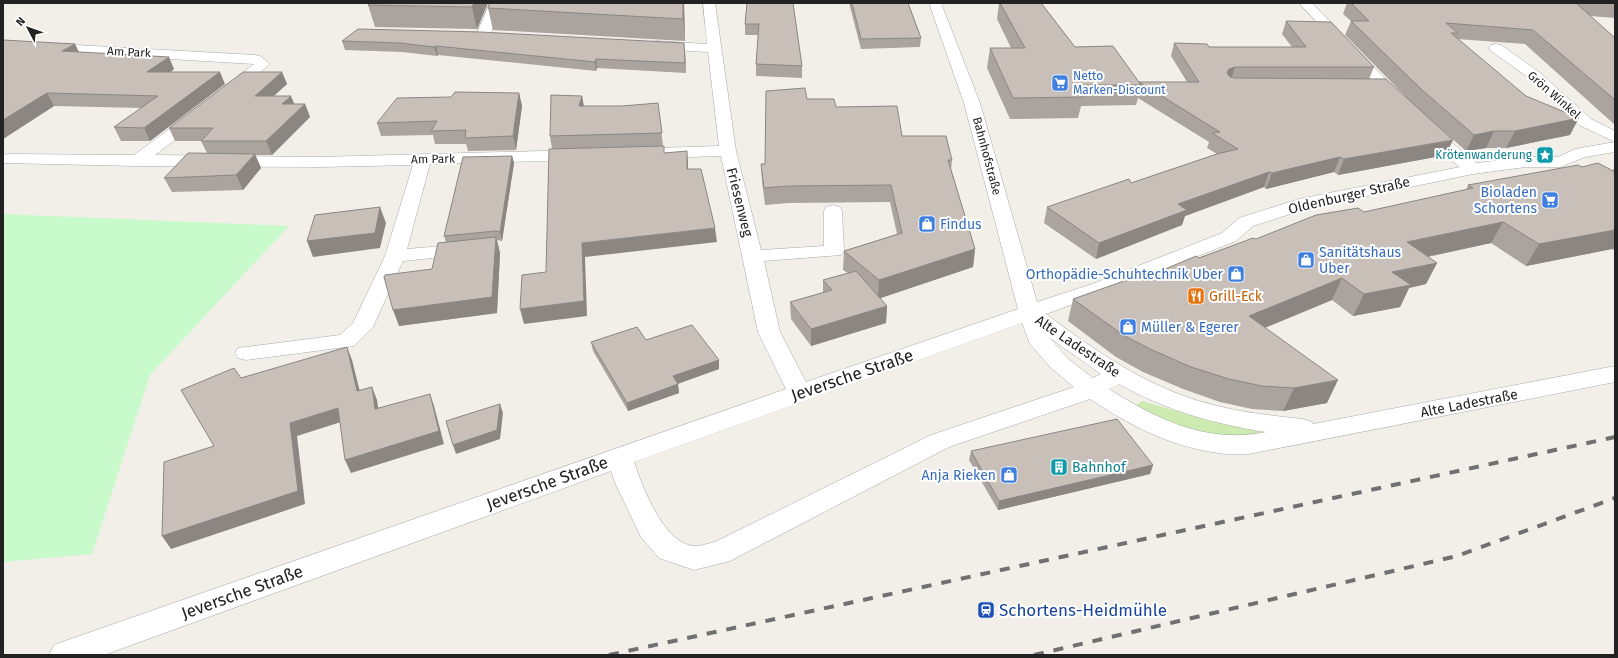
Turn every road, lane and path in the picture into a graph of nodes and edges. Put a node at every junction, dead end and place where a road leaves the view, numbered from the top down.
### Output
1 (496, 3) edge
2 (709, 3) edge
3 (935, 3) edge
4 (1305, 3) edge
5 (468, 34) edge
6 (483, 35) junction
7 (499, 36) edge
8 (643, 44) edge
9 (3, 45) edge
10 (714, 48) junction
11 (1496, 48) dead end
12 (1369, 87) edge
13 (1384, 87) junction
14 (219, 98) edge
15 (207, 108) edge
16 (1615, 137) edge
17 (1615, 147) edge
18 (728, 151) junction
19 (641, 154) edge
20 (594, 155) edge
21 (8, 159) dead end
22 (423, 160) junction
23 (137, 161) junction
24 (1560, 162) junction
25 (1472, 169) junction
26 (1581, 172) edge
27 (833, 211) dead end
28 (482, 248) edge
29 (395, 256) junction
30 (753, 256) junction
31 (1029, 312) junction
32 (246, 353) dead end
33 (1615, 374) edge
34 (1118, 375) junction
35 (1092, 389) junction
36 (800, 393) junction
37 (1323, 430) junction
38 (619, 458) junction
39 (65, 655) edge

1 - 6 street
2 - 10 street, Friesenweg
3 - 31 street, Bahnhofstraße
4 - 13 street
5 - 6 street
6 - 7 street
8 - 10 street
9 - 14 street, Am Park
10 - 18 street, Friesenweg
11 - 16 street, Grön Winkel
12 - 13 street
13 - 25 street
15 - 23 street
17 - 24 street, Oldenburger Straße
18 - 19 street
18 - 30 street, Friesenweg
20 - 22 street, Am Park
21 - 23 street, Am Park
22 - 23 street, Am Park
22 - 29 street
24 - 25 street, Oldenburger Straße
24 - 26 street
25 - 31 street, Oldenburger Straße
27 - 30 street
28 - 29 street
29 - 32 street
30 - 36 street, Friesenweg
31 - 34 street, Alte Ladestraße
31 - 35 street, Alte Ladestraße
31 - 36 street, Jeversche Straße
33 - 37 street, Alte Ladestraße
34 - 35 street
34 - 37 street, Alte Ladestraße
35 - 37 street, Alte Ladestraße
35 - 38 street
36 - 38 street, Jeversche Straße
38 - 39 street, Jeversche Straße

